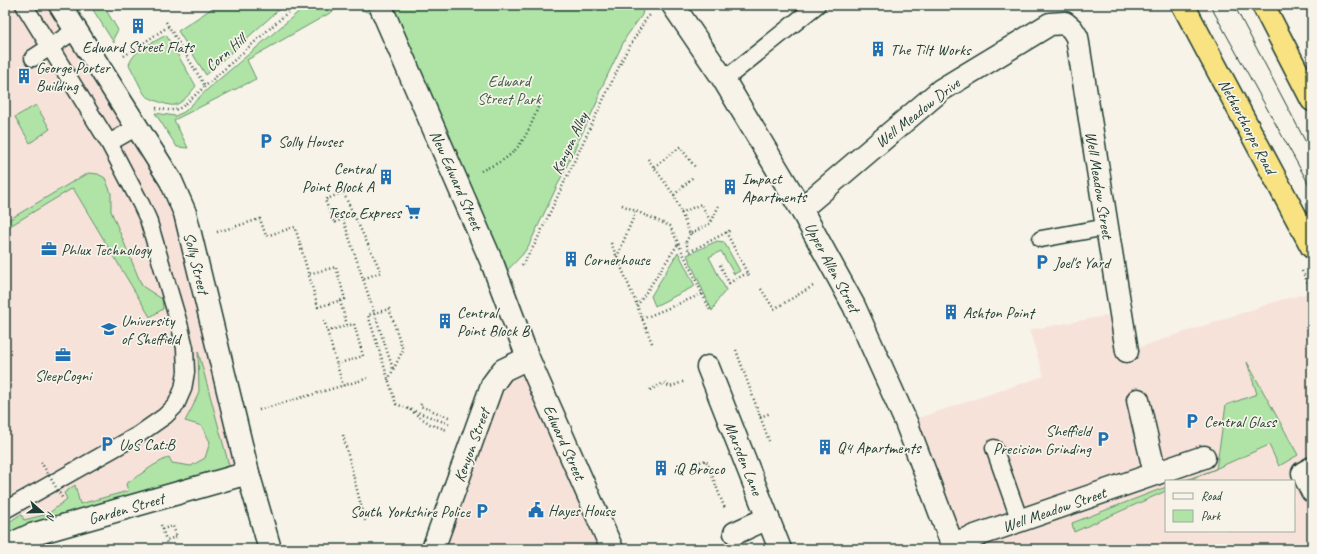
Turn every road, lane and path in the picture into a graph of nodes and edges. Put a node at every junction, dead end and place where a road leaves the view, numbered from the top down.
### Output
1 (24, 5) edge
2 (60, 5) edge
3 (380, 5) edge
4 (673, 5) edge
5 (817, 5) edge
6 (1183, 5) edge
7 (1262, 5) edge
8 (296, 6) edge
9 (652, 14) dead end
10 (166, 22) dead end
11 (1065, 23) joint
12 (169, 26) junction
13 (76, 30) junction
14 (50, 47) junction
15 (133, 50) dead end
16 (33, 58) dead end
17 (724, 80) junction
18 (205, 86) junction
19 (542, 96) dead end
20 (1312, 100) edge
21 (170, 111) dead end
22 (137, 126) junction
23 (109, 143) junction
24 (648, 159) dead end
25 (654, 167) junction
26 (695, 167) dead end
27 (693, 177) dead end
28 (458, 183) junction
29 (674, 195) junction
30 (622, 205) dead end
31 (719, 205) dead end
32 (801, 209) junction
33 (636, 212) junction
34 (681, 213) junction
35 (354, 214) junction
36 (343, 219) junction
37 (711, 223) junction
38 (1106, 227) junction
39 (731, 230) dead end
40 (726, 232) junction
41 (690, 234) junction
42 (1041, 239) dead end
43 (192, 241) junction
44 (611, 243) dead end
45 (678, 243) junction
46 (1312, 247) edge
47 (617, 257) junction
48 (720, 265) dead end
49 (747, 273) junction
50 (308, 274) junction
51 (750, 278) dead end
52 (363, 279) junction
53 (819, 282) dead end
54 (761, 289) dead end
55 (702, 294) junction
56 (505, 296) junction
57 (340, 301) junction
58 (637, 306) junction
59 (710, 312) dead end
60 (375, 313) junction
61 (324, 320) dead end
62 (642, 320) junction
63 (347, 325) junction
64 (327, 331) junction
65 (652, 343) dead end
66 (1128, 351) dead end
67 (528, 358) junction
68 (337, 364) junction
69 (709, 369) joint
70 (393, 370) junction
71 (368, 378) dead end
72 (388, 380) junction
73 (343, 386) junction
74 (650, 390) dead end
75 (1138, 400) dead end
76 (421, 404) dead end
77 (406, 407) junction
78 (771, 413) dead end
79 (234, 417) junction
80 (760, 417) dead end
81 (448, 430) dead end
82 (476, 434) junction
83 (343, 435) dead end
84 (994, 448) dead end
85 (1204, 457) dead end
86 (41, 462) dead end
87 (700, 462) dead end
88 (1312, 468) edge
89 (248, 473) junction
90 (1155, 474) junction
91 (1312, 491) edge
92 (63, 498) dead end
93 (5, 510) edge
94 (768, 518) junction
95 (365, 521) dead end
96 (1020, 521) junction
97 (735, 533) joint
98 (166, 540) junction
99 (167, 544) dead end
100 (953, 546) edge
101 (5, 547) edge
102 (270, 549) edge
103 (433, 549) edge
104 (612, 549) edge
105 (780, 549) edge

1 - 14 lane
2 - 13 street, Solly Street
3 - 28 street, New Edward Street
4 - 17 street, Upper Allen Street
5 - 17 lane
6 - 46 highway, Netherthorpe Road
7 - 20 highway
8 - 18 path, Corn Hill
9 - 56 path, Kenyon Alley
10 - 12 path
11 - 32 street, Well Meadow Drive
11 - 38 street, Well Meadow Street
12 - 15 path
12 - 18 path
13 - 14 lane
13 - 22 street, Solly Street
14 - 16 lane
14 - 23 lane
17 - 32 street, Upper Allen Street
18 - 21 path, Corn Hill
19 - 28 path
22 - 23 lane
22 - 43 street, Solly Street
23 - 93 lane
24 - 25 path
25 - 26 path
25 - 29 path
27 - 29 path
28 - 56 street, New Edward Street
29 - 34 path
30 - 33 path
31 - 37 path
32 - 100 street, Upper Allen Street
33 - 45 path
33 - 47 path
34 - 37 path
34 - 41 path
35 - 36 path
35 - 36 path
35 - 52 path
36 - 52 path
37 - 41 path
38 - 42 lane
38 - 66 street, Well Meadow Street
39 - 40 path
40 - 41 path
40 - 49 path
43 - 50 path
43 - 79 street, Solly Street
44 - 47 path
45 - 55 path
45 - 58 path
47 - 58 path
48 - 49 path
49 - 51 path
50 - 57 path
50 - 57 path
52 - 60 path
53 - 54 path
55 - 59 path
55 - 62 path
56 - 67 street, New Edward Street
57 - 63 path
58 - 62 path
60 - 70 path
60 - 70 path
60 - 72 path
61 - 64 path
62 - 65 path
63 - 64 path
63 - 68 path
64 - 68 path
67 - 82 street, Kenyon Street
67 - 104 street, Edward Street
68 - 73 path
69 - 74 path
69 - 94 street, Marsden Lane
70 - 72 path
71 - 73 path
72 - 77 path
73 - 79 path
75 - 90 street
76 - 82 path
77 - 81 path
77 - 82 path
78 - 80 path
79 - 89 street, Solly Street
82 - 103 street, Kenyon Street
83 - 95 path
84 - 96 lane
85 - 90 street, Well Meadow Street
86 - 92 path, bridge
87 - 97 path
88 - 91 street
89 - 101 street, Garden Street
89 - 102 street, Solly Street
90 - 96 street, Well Meadow Street
94 - 97 street
94 - 105 street, Marsden Lane
96 - 100 street, Well Meadow Street
98 - 98 path
98 - 99 path

